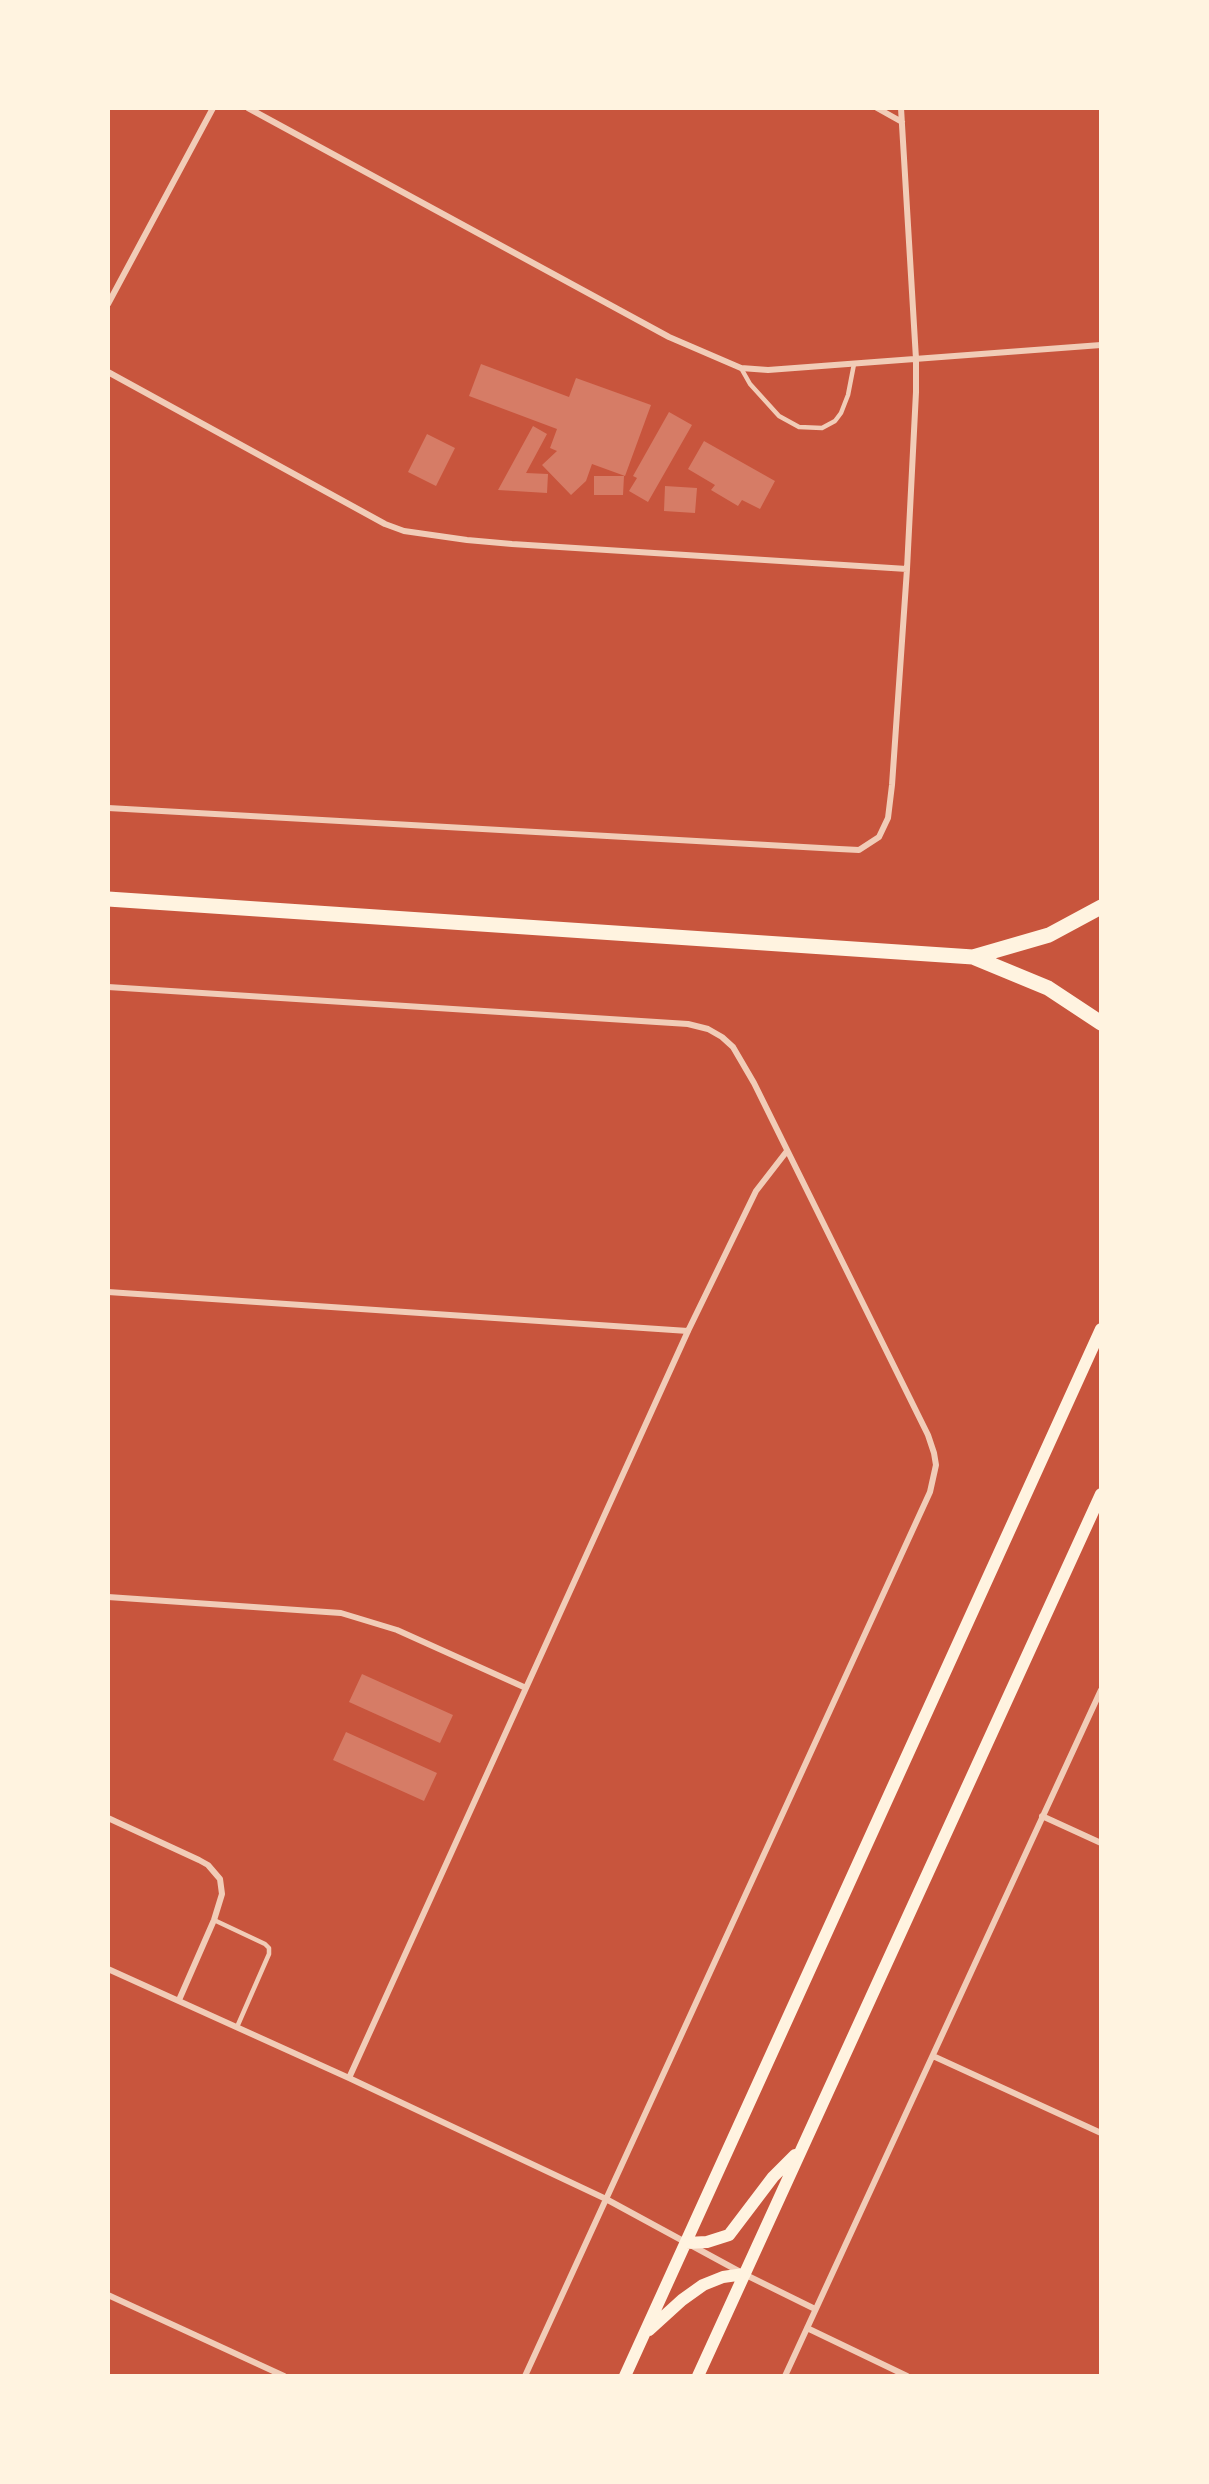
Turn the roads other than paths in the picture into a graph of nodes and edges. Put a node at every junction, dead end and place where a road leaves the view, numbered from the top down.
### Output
1 (213, 108) edge
2 (248, 108) edge
3 (877, 108) edge
4 (902, 108) edge
5 (902, 122) junction
6 (108, 304) edge
7 (1101, 345) edge
8 (916, 359) junction
9 (854, 364) junction
10 (741, 368) junction
11 (108, 372) edge
12 (907, 569) junction
13 (108, 808) edge
14 (108, 898) edge
15 (1101, 907) edge
16 (973, 957) junction
17 (108, 987) edge
18 (1101, 1023) edge
19 (787, 1151) junction
20 (108, 1292) edge
21 (1101, 1329) edge
22 (688, 1331) junction
23 (1101, 1494) edge
24 (108, 1596) edge
25 (526, 1688) junction
26 (1101, 1690) edge
27 (1042, 1816) junction
28 (108, 1818) edge
29 (1101, 1843) edge
30 (214, 1920) junction
31 (108, 1969) edge
32 (179, 2000) junction
33 (237, 2027) junction
34 (933, 2055) junction
35 (349, 2078) junction
36 (1101, 2133) edge
37 (800, 2150) junction
38 (606, 2199) junction
39 (686, 2243) junction
40 (744, 2274) junction
41 (108, 2295) edge
42 (815, 2309) junction
43 (807, 2328) junction
44 (645, 2334) junction
45 (284, 2376) edge
46 (525, 2376) edge
47 (625, 2376) edge
48 (698, 2376) edge
49 (785, 2376) edge
50 (907, 2376) edge

1 - 6 street
2 - 10 street
3 - 5 street
4 - 5 street
5 - 8 street
7 - 8 street
8 - 9 street
8 - 12 street
9 - 10 street
9 - 10 lane
11 - 12 street
12 - 13 street
14 - 16 main road
15 - 16 main road
16 - 18 main road
17 - 19 street
19 - 22 street
19 - 38 street
20 - 22 street
21 - 39 main road
22 - 25 street
23 - 37 main road
24 - 25 street
25 - 35 street
26 - 27 street
27 - 29 street
27 - 34 street
28 - 30 street
30 - 32 street
30 - 33 lane
31 - 32 street
32 - 33 street
33 - 35 street
34 - 36 street
34 - 42 street
35 - 38 street
37 - 39 main road
37 - 40 main road
38 - 39 street
38 - 46 street
39 - 40 street
39 - 44 main road
40 - 42 street
40 - 44 main road
40 - 48 main road
41 - 45 street
42 - 43 street
43 - 49 street
43 - 50 street
44 - 47 main road

